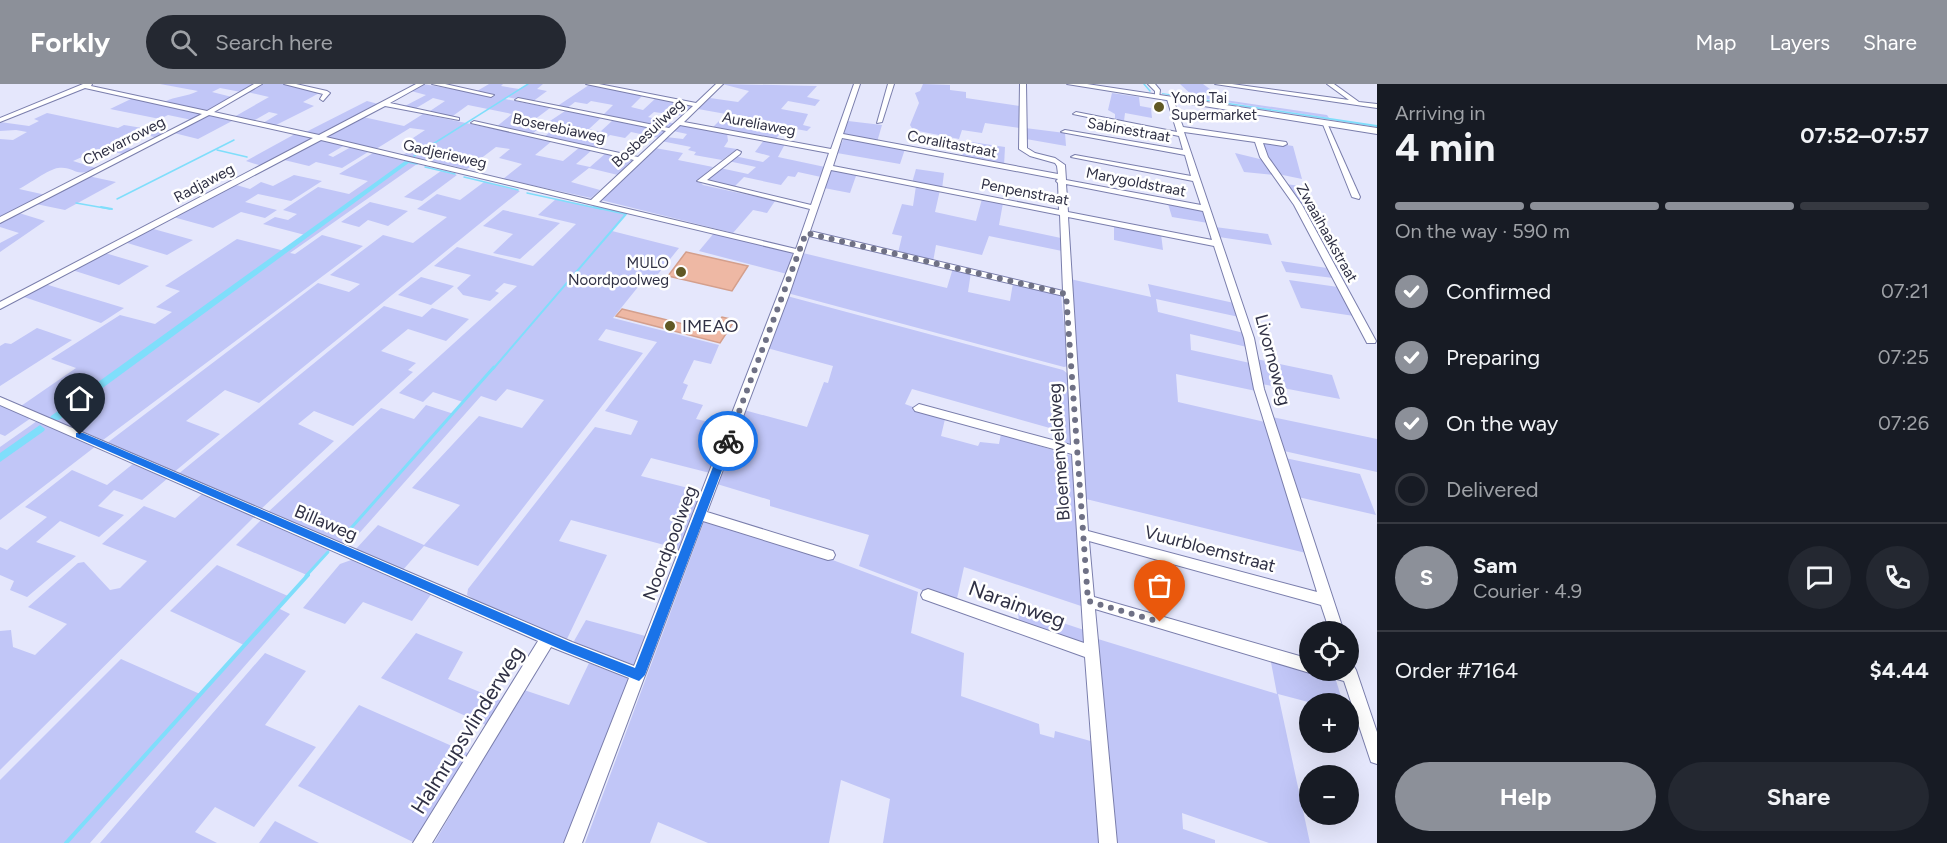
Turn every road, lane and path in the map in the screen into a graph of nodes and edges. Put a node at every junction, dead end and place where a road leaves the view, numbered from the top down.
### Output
1 (259, 84) edge
2 (287, 84) edge
3 (421, 84) edge
4 (435, 84) edge
5 (589, 84) edge
6 (720, 84) edge
7 (857, 84) edge
8 (891, 84) edge
9 (1023, 84) edge
10 (1071, 84) edge
11 (1151, 84) edge
12 (1218, 84) edge
13 (1264, 84) edge
14 (1330, 84) edge
15 (87, 85) edge
16 (1272, 92) junction
17 (1157, 94) junction
18 (491, 95) dead end
19 (323, 99) dead end
20 (1170, 99) junction
21 (518, 100) dead end
22 (385, 104) junction
23 (1359, 104) junction
24 (697, 105) junction
25 (1377, 106) edge
26 (0, 111) edge
27 (14, 113) junction
28 (207, 113) junction
29 (1076, 114) dead end
30 (457, 119) dead end
31 (0, 120) edge
32 (879, 122) dead end
33 (474, 123) dead end
34 (679, 123) junction
35 (1324, 123) junction
36 (671, 130) junction
37 (1377, 131) edge
38 (1065, 132) dead end
39 (1182, 132) junction
40 (840, 136) junction
41 (322, 138) junction
42 (1258, 140) junction
43 (1283, 144) dead end
44 (737, 152) dead end
45 (834, 152) junction
46 (1188, 153) junction
47 (1075, 158) dead end
48 (639, 159) junction
49 (828, 167) junction
50 (1060, 179) junction
51 (1197, 179) junction
52 (1356, 197) dead end
53 (594, 201) junction
54 (814, 208) junction
55 (1207, 209) junction
56 (1063, 213) junction
57 (0, 220) edge
58 (806, 233) junction
59 (1217, 244) junction
60 (799, 252) junction
61 (1066, 294) junction
62 (0, 306) edge
63 (1371, 341) dead end
64 (0, 401) edge
65 (919, 408) dead end
66 (1077, 451) junction
67 (700, 515) junction
68 (1082, 534) junction
69 (828, 555) dead end
70 (928, 595) dead end
71 (1088, 601) junction
72 (1328, 601) junction
73 (1334, 621) edge
74 (548, 639) junction
75 (1092, 653) junction
76 (1299, 663) edge
77 (639, 675) junction
78 (1352, 681) edge
79 (1377, 756) edge
80 (422, 843) edge
81 (573, 843) edge
82 (1108, 843) edge

1 - 28 street, Chevarroweg
2 - 19 street
3 - 22 street, Radjaweg
4 - 18 street
5 - 24 street
6 - 24 street, Bosbesuilweg
7 - 40 street, Noordpoolweg
8 - 32 street
9 - 50 street
10 - 17 main road
11 - 17 street
12 - 16 street
13 - 16 street
14 - 23 street
15 - 27 street
15 - 28 street, Gadjerieweg
16 - 23 street
17 - 20 main road
20 - 35 main road
20 - 39 street, Livornoweg
21 - 36 street
22 - 30 street
22 - 41 street, Radjaweg
23 - 25 street
24 - 34 street, Bosbesuilweg
26 - 27 street
27 - 31 street
28 - 41 street, Gadjerieweg
28 - 57 street, Chevarroweg
29 - 39 street
33 - 48 street, Boserebiaweg
34 - 36 street, Bosbesuilweg
34 - 45 street, Aureliaweg
35 - 37 main road
35 - 52 street
36 - 48 street, Bosbesuilweg
38 - 46 street, Sabinestraat
39 - 42 street
39 - 46 street, Livornoweg
40 - 45 street, Noordpoolweg
40 - 50 street, Coralitastraat
41 - 53 street, Gadjerieweg
41 - 62 street, Radjaweg
42 - 43 street
42 - 63 street, Zwaaihaakstraat
44 - 54 street
45 - 49 street, Noordpoolweg
46 - 51 street, Livornoweg
47 - 51 street
48 - 53 street, Bosbesuilweg
49 - 54 street, Noordpoolweg
49 - 56 street, Penpenstraat
50 - 55 street, Marygoldstraat
50 - 56 street, Bloemenveldweg
51 - 55 street, Livornoweg
53 - 60 street, Gadjerieweg
54 - 58 street, Noordpoolweg
55 - 59 street, Livornoweg
56 - 59 street, Penpenstraat
56 - 61 street, Bloemenveldweg
58 - 60 street, Noordpoolweg
58 - 61 street
59 - 72 street, Livornoweg
60 - 67 street, Noordpoolweg
61 - 66 street, Bloemenveldweg
64 - 74 street, Billaweg
65 - 66 street
66 - 68 street, Bloemenveldweg
67 - 69 street
67 - 77 street, Noordpoolweg
68 - 71 street, Bloemenveldweg
68 - 72 street, Vuurbloemstraat
70 - 75 street, Narainweg
71 - 75 street, Bloemenveldweg
71 - 76 street
72 - 73 street, Livornoweg
74 - 77 street, Billaweg
74 - 80 street, Halmrupsvlinderweg
75 - 82 street, Bloemenveldweg
77 - 81 street, Noordpoolweg
78 - 79 street

